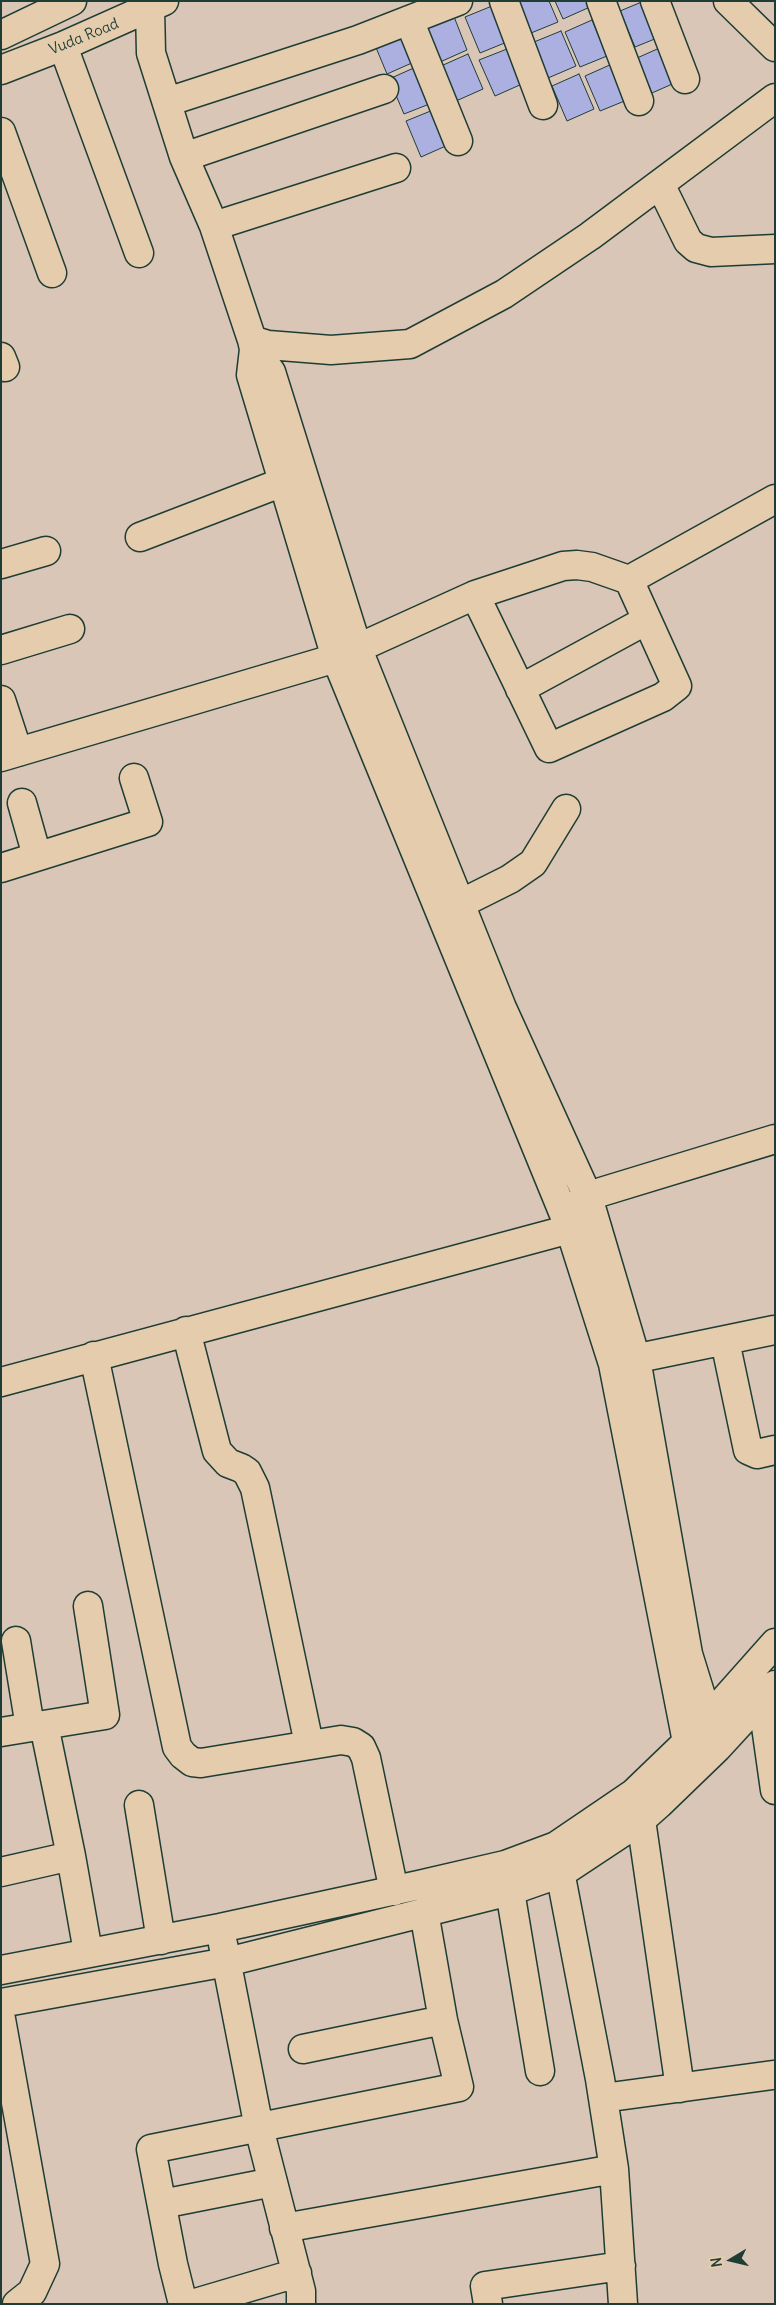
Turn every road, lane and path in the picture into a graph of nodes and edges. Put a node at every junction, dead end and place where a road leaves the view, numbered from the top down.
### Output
1 (72, 1) edge
2 (458, 1) edge
3 (504, 1) edge
4 (600, 1) edge
5 (655, 1) edge
6 (728, 1) edge
7 (154, 3) edge
8 (122, 10) edge
9 (409, 20) junction
10 (1, 35) edge
11 (63, 46) junction
12 (775, 47) edge
13 (151, 53) junction
14 (1, 70) edge
15 (685, 79) dead end
16 (384, 89) dead end
17 (775, 98) edge
18 (639, 101) dead end
19 (167, 102) junction
20 (542, 105) dead end
21 (1, 132) edge
22 (458, 141) dead end
23 (184, 157) junction
24 (396, 168) dead end
25 (660, 184) junction
26 (214, 226) junction
27 (775, 249) edge
28 (139, 253) dead end
29 (52, 273) dead end
30 (250, 334) junction
31 (283, 482) junction
32 (775, 499) edge
33 (140, 537) dead end
34 (46, 551) dead end
35 (1, 564) edge
36 (629, 580) junction
37 (475, 595) junction
38 (647, 620) junction
39 (70, 629) dead end
40 (1, 650) edge
41 (347, 652) junction
42 (520, 689) junction
43 (1, 700) edge
44 (9, 755) edge
45 (134, 778) dead end
46 (22, 803) dead end
47 (566, 809) dead end
48 (38, 856) junction
49 (1, 868) edge
50 (460, 904) junction
51 (775, 1139) edge
52 (588, 1197) junction
53 (567, 1221) junction
54 (774, 1330) edge
55 (186, 1331) junction
56 (726, 1341) junction
57 (94, 1356) junction
58 (624, 1361) junction
59 (1, 1382) edge
60 (775, 1450) edge
61 (88, 1606) dead end
62 (16, 1641) dead end
63 (775, 1643) edge
64 (747, 1674) junction
65 (769, 1692) edge
66 (708, 1717) junction
67 (37, 1726) junction
68 (1, 1732) edge
69 (687, 1742) junction
70 (309, 1744) junction
71 (717, 1748) junction
72 (695, 1769) junction
73 (775, 1790) edge
74 (139, 1805) dead end
75 (641, 1820) junction
76 (556, 1846) junction
77 (71, 1856) junction
78 (1, 1872) edge
79 (561, 1872) junction
80 (394, 1891) junction
81 (510, 1891) junction
82 (424, 1912) junction
83 (220, 1928) junction
84 (161, 1940) junction
85 (88, 1952) junction
86 (227, 1962) junction
87 (1, 1970) edge
88 (1, 2003) edge
89 (1, 2019) edge
90 (443, 2020) junction
91 (303, 2049) dead end
92 (540, 2071) dead end
93 (773, 2075) dead end
94 (680, 2088) junction
95 (603, 2098) junction
96 (260, 2128) junction
97 (614, 2169) junction
98 (273, 2182) junction
99 (162, 2204) junction
100 (284, 2228) junction
101 (621, 2266) junction
102 (296, 2273) junction
103 (17, 2304) edge
104 (183, 2304) edge
105 (192, 2304) edge
106 (301, 2304) edge
107 (488, 2304) edge
108 (623, 2304) edge

1 - 10 street
2 - 9 street
3 - 20 street
4 - 18 street
5 - 15 street
6 - 12 street
7 - 8 street, Vuda Road
7 - 13 street
8 - 11 street, Vuda Road
8 - 13 street
9 - 19 street
9 - 22 street
11 - 14 street, Vuda Road
11 - 28 street
13 - 19 street
16 - 23 street
17 - 25 street
19 - 23 street
21 - 29 street
23 - 26 street
24 - 26 street
25 - 27 street
25 - 30 street
26 - 30 street
30 - 31 street
30 - 41 street
31 - 33 street
31 - 41 street
32 - 36 street
34 - 35 street
36 - 37 street
36 - 38 street
37 - 41 street
37 - 42 street
38 - 42 street
38 - 42 street
39 - 40 street
41 - 44 street
41 - 50 street
41 - 53 street
43 - 44 street
45 - 48 street
46 - 48 street
47 - 50 street
48 - 49 street
50 - 52 street
51 - 52 street
52 - 53 street
52 - 58 street
53 - 55 street
53 - 58 street
54 - 56 street
55 - 57 street
55 - 70 street
56 - 58 street
56 - 60 street
57 - 59 street
57 - 70 street
58 - 66 street
58 - 69 street
61 - 67 street
62 - 67 street
63 - 64 street
64 - 65 street
64 - 66 street
65 - 71 street
65 - 73 street
66 - 69 street
66 - 71 street
67 - 68 street
67 - 77 street
69 - 72 street
69 - 76 street
70 - 80 street
71 - 72 street
72 - 75 street
74 - 84 street
75 - 79 street
75 - 94 street
76 - 79 street
76 - 80 street
77 - 78 street
77 - 85 street
79 - 81 street
79 - 95 street
80 - 83 street
81 - 82 street
81 - 92 street
82 - 86 street
82 - 90 street
83 - 84 street
83 - 86 street
84 - 85 street
85 - 87 street
86 - 88 street
86 - 96 street
89 - 103 street
90 - 91 street
90 - 96 street
93 - 94 street
94 - 95 street
95 - 97 street
96 - 98 street
96 - 99 street
97 - 100 street
97 - 101 street
98 - 99 street
98 - 100 street
99 - 104 street
100 - 102 street
101 - 107 street
101 - 108 street
102 - 105 street
102 - 106 street

